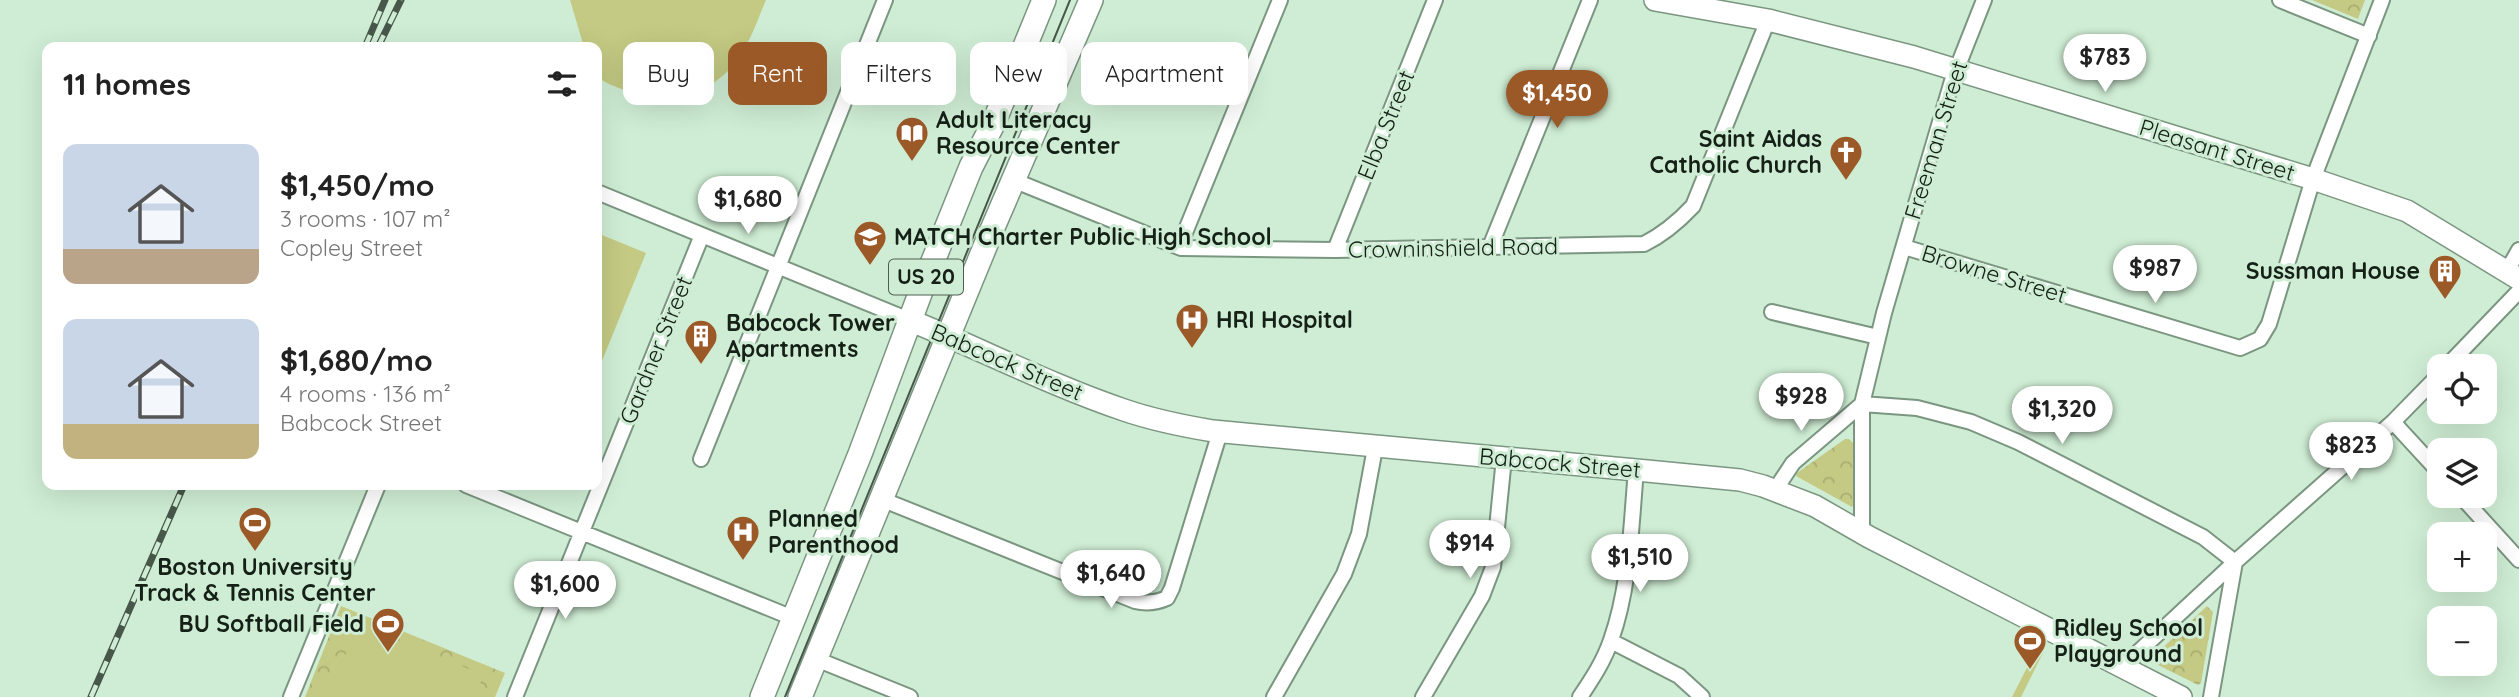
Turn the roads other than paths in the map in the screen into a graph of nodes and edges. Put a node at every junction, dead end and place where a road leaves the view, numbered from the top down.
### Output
1 (885, 0) edge
2 (1044, 0) edge
3 (1091, 0) edge
4 (1280, 0) edge
5 (1435, 0) edge
6 (1590, 0) edge
7 (1655, 0) edge
8 (1984, 0) edge
9 (2280, 0) edge
10 (2382, 0) edge
11 (1686, 2) edge
12 (1768, 20) junction
13 (2369, 36) junction
14 (1956, 71) junction
15 (1013, 180) junction
16 (2313, 180) junction
17 (602, 194) edge
18 (702, 235) junction
19 (1490, 247) junction
20 (1904, 247) junction
21 (1181, 248) junction
22 (1335, 250) junction
23 (2519, 250) edge
24 (779, 267) junction
25 (2513, 275) edge
26 (2519, 291) edge
27 (1772, 312) dead end
28 (909, 320) junction
29 (948, 336) junction
30 (1878, 337) junction
31 (2459, 354) edge
32 (2427, 387) edge
33 (1862, 404) junction
34 (2392, 422) junction
35 (1220, 432) junction
36 (1374, 447) junction
37 (701, 458) dead end
38 (1504, 458) junction
39 (2427, 459) edge
40 (1636, 470) junction
41 (602, 482) edge
42 (376, 490) edge
43 (478, 490) edge
44 (599, 490) edge
45 (1775, 490) junction
46 (881, 499) junction
47 (2472, 508) edge
48 (582, 532) junction
49 (1862, 532) junction
50 (2519, 560) edge
51 (2235, 562) junction
52 (793, 618) junction
53 (1611, 641) junction
54 (816, 659) junction
55 (2128, 670) junction
56 (291, 697) edge
57 (515, 697) edge
58 (762, 697) edge
59 (800, 697) edge
60 (910, 697) edge
61 (1274, 697) edge
62 (1423, 697) edge
63 (1580, 697) edge
64 (1702, 697) edge
65 (2181, 697) edge
66 (2211, 697) edge

1 - 24 street
2 - 28 main road, US 20
3 - 15 main road, US 20
4 - 21 street
5 - 22 street, Elba Street
6 - 19 street
7 - 11 street, Pleasant Street
8 - 14 street, Freeman Street
9 - 13 street
10 - 13 street, Browne Street
11 - 12 street, Pleasant Street
12 - 14 street, Pleasant Street
12 - 19 street, Crowninshield Road
13 - 16 street, Browne Street
14 - 16 street, Pleasant Street
14 - 20 street, Freeman Street
15 - 21 street, Crowninshield Road
15 - 29 main road, US 20
16 - 20 street, Browne Street
16 - 25 street, Pleasant Street
17 - 18 street
18 - 24 street
18 - 41 street, Gardner Street
19 - 22 street, Crowninshield Road
20 - 30 street, Freeman Street
21 - 22 street, Crowninshield Road
23 - 25 street
24 - 28 street
24 - 37 street
26 - 31 street
27 - 30 street
28 - 29 street, Babcock Street
28 - 52 main road, US 20
29 - 35 street, Babcock Street
29 - 46 main road, US 20
30 - 33 street, Freeman Street
32 - 34 street
33 - 45 street
33 - 49 street, Freeman Street
33 - 51 street
34 - 39 street
34 - 51 street
35 - 36 street, Babcock Street
35 - 46 street
36 - 38 street, Babcock Street
36 - 61 street
38 - 40 street, Babcock Street
38 - 62 street
40 - 45 street, Babcock Street
40 - 53 street
42 - 56 street
43 - 48 street
44 - 48 street, Gardner Street
45 - 49 street, Babcock Street
46 - 54 main road, US 20
47 - 50 street
48 - 52 street
48 - 57 street, Gardner Street
49 - 55 street, Babcock Street
51 - 55 street
51 - 66 street
52 - 58 main road, US 20
53 - 63 street
53 - 64 street
54 - 59 main road, US 20
54 - 60 street
55 - 65 street, Babcock Street

